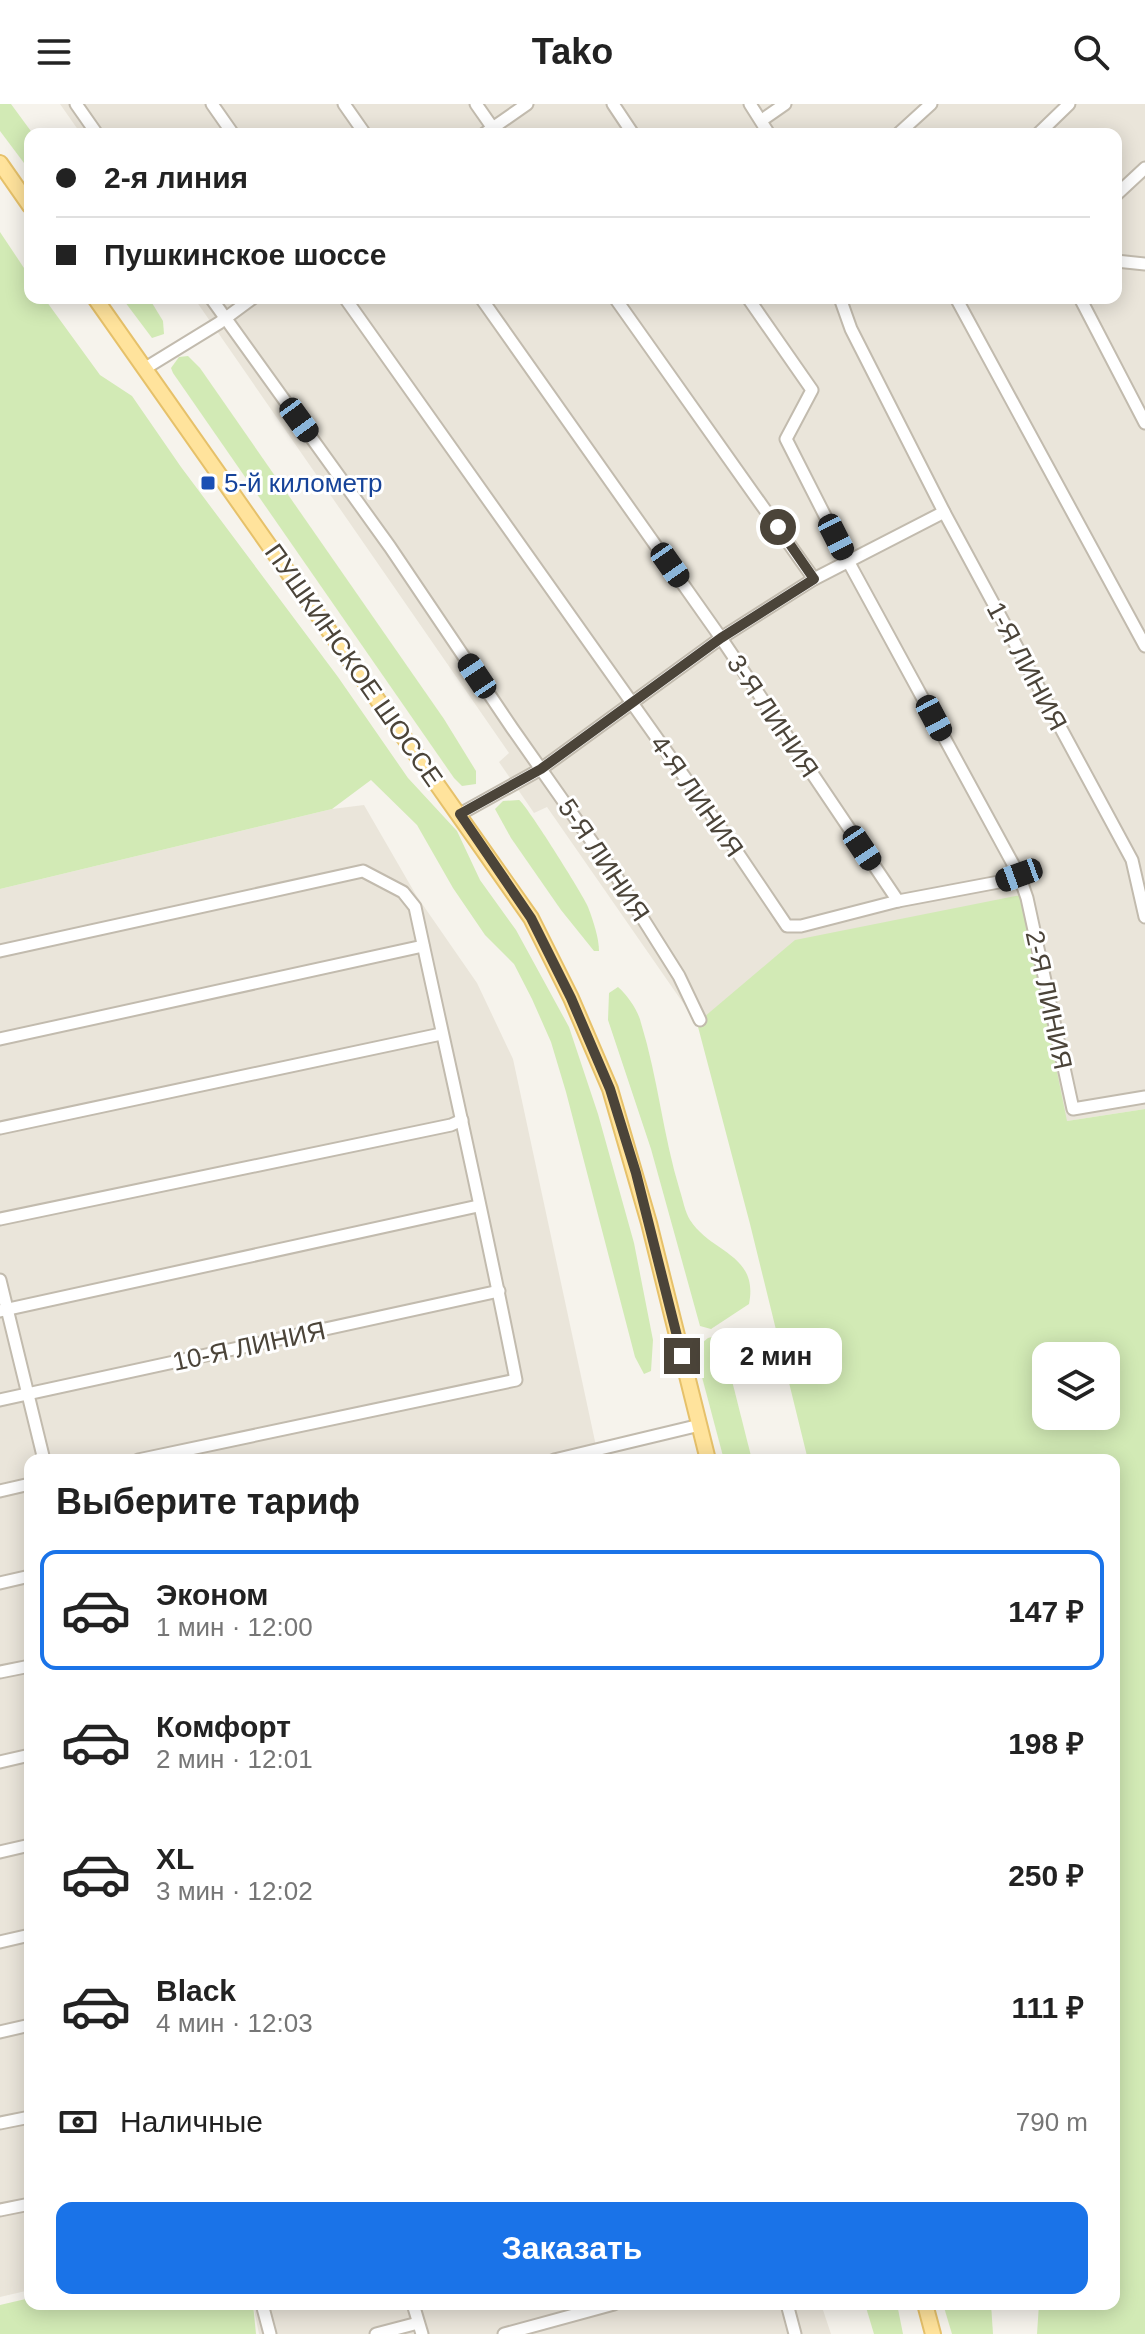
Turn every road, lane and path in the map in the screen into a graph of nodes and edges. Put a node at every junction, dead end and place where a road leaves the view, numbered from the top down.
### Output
1 (76, 104) edge
2 (212, 104) edge
3 (344, 104) edge
4 (476, 104) edge
5 (527, 104) edge
6 (613, 104) edge
7 (750, 104) edge
8 (785, 104) edge
9 (931, 104) edge
10 (1069, 104) edge
11 (762, 120) junction
12 (93, 128) edge
13 (229, 128) edge
14 (361, 128) edge
15 (489, 128) edge
16 (496, 128) edge
17 (629, 128) edge
18 (766, 128) edge
19 (905, 128) edge
20 (1044, 128) edge
21 (0, 163) edge
22 (1145, 168) edge
23 (1122, 189) edge
24 (24, 197) edge
25 (1122, 262) edge
26 (1145, 264) edge
27 (99, 304) edge
28 (215, 304) edge
29 (245, 304) edge
30 (349, 304) edge
31 (485, 304) edge
32 (619, 304) edge
33 (752, 304) edge
34 (842, 304) edge
35 (959, 304) edge
36 (1083, 304) edge
37 (225, 318) junction
38 (144, 369) junction
39 (1145, 423) edge
40 (944, 512) junction
41 (848, 561) junction
42 (814, 579) junction
43 (721, 638) junction
44 (1145, 646) edge
45 (631, 702) junction
46 (541, 769) junction
47 (460, 814) junction
48 (1019, 875) junction
49 (898, 901) junction
50 (1145, 917) edge
51 (423, 946) junction
52 (0, 951) edge
53 (700, 1020) dead end
54 (441, 1034) junction
55 (0, 1039) edge
56 (1145, 1097) edge
57 (464, 1125) junction
58 (0, 1128) edge
59 (478, 1206) junction
60 (0, 1219) edge
61 (0, 1280) edge
62 (499, 1291) junction
63 (3, 1310) edge
64 (28, 1394) junction
65 (0, 1400) edge
66 (700, 1425) junction
67 (43, 1454) edge
68 (166, 1454) edge
69 (580, 1454) edge
70 (707, 1454) edge
71 (24, 1485) edge
72 (0, 1491) edge
73 (24, 1577) edge
74 (0, 1583) edge
75 (24, 1667) edge
76 (0, 1672) edge
77 (24, 1756) edge
78 (0, 1762) edge
79 (24, 1846) edge
80 (0, 1852) edge
81 (24, 1936) edge
82 (0, 1942) edge
83 (24, 2026) edge
84 (0, 2032) edge
85 (24, 2118) edge
86 (0, 2123) edge
87 (24, 2205) edge
88 (0, 2210) edge
89 (264, 2310) edge
90 (592, 2310) edge
91 (789, 2310) edge
92 (927, 2310) edge
93 (420, 2328) edge
94 (270, 2334) edge
95 (376, 2334) edge
96 (504, 2334) edge
97 (795, 2334) edge
98 (933, 2334) edge

1 - 12 street
2 - 13 street
3 - 14 street
4 - 15 street
5 - 16 street
6 - 17 street
7 - 11 street
8 - 11 street
9 - 19 street
10 - 20 street
11 - 18 street
21 - 24 main road
22 - 23 street
25 - 26 street
27 - 38 main road, ПУШКИНСКОЕ ШОССЕ
28 - 37 street
29 - 37 street
30 - 45 street, 4-Я ЛИНИЯ
31 - 43 street, 3-Я ЛИНИЯ
32 - 42 street
33 - 41 street, 2-Я ЛИНИЯ
34 - 40 street, 1-Я ЛИНИЯ
35 - 44 street
36 - 39 street
37 - 38 street
37 - 46 street, 5-Я ЛИНИЯ
38 - 47 main road, ПУШКИНСКОЕ ШОССЕ
40 - 41 street
40 - 50 street, 1-Я ЛИНИЯ
41 - 42 street
41 - 48 street, 2-Я ЛИНИЯ
42 - 43 street
43 - 45 street
43 - 49 street, 3-Я ЛИНИЯ
45 - 46 street
45 - 49 street, 4-Я ЛИНИЯ
46 - 47 street
46 - 53 street, 5-Я ЛИНИЯ
47 - 66 main road, ПУШКИНСКОЕ ШОССЕ
48 - 49 street
48 - 56 street, 2-Я ЛИНИЯ
51 - 52 street
51 - 54 street
51 - 55 street
54 - 57 street
54 - 58 street
57 - 59 street
57 - 60 street
59 - 62 street
59 - 63 street
61 - 63 street
62 - 64 street, 10-Я ЛИНИЯ
62 - 68 street
63 - 64 street
64 - 65 street, 10-Я ЛИНИЯ
64 - 67 street
66 - 69 street
66 - 70 main road, ПУШКИНСКОЕ ШОССЕ
71 - 72 street
73 - 74 street
75 - 76 street
77 - 78 street
79 - 80 street
81 - 82 street
83 - 84 street
85 - 86 street
87 - 88 street
89 - 94 street
90 - 96 street
91 - 97 street
92 - 98 main road
93 - 95 street

